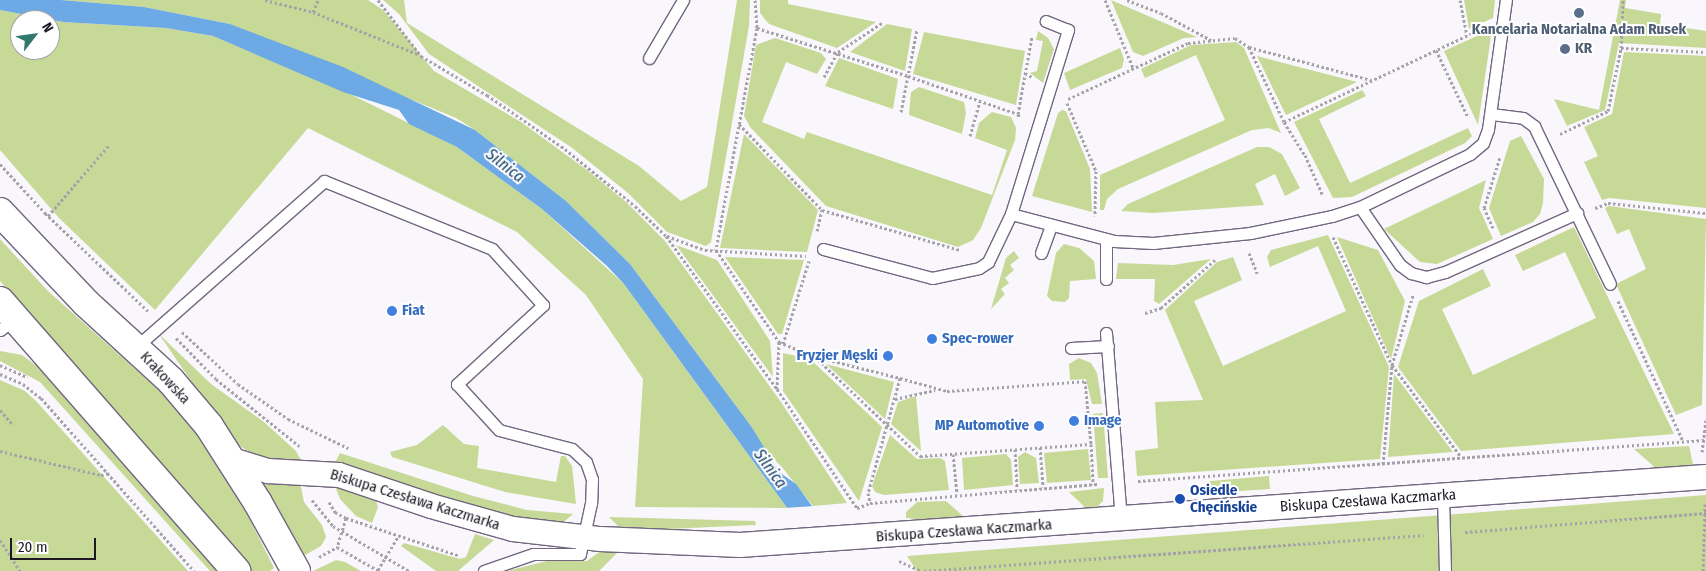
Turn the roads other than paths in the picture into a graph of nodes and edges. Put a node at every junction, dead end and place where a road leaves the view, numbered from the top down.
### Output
1 (682, 0) edge
2 (1506, 0) edge
3 (1046, 21) dead end
4 (649, 58) dead end
5 (1491, 114) junction
6 (1360, 207) junction
7 (0, 212) edge
8 (1011, 214) junction
9 (1578, 214) junction
10 (1051, 225) junction
11 (1101, 238) junction
12 (823, 249) dead end
13 (1041, 253) dead end
14 (1106, 279) dead end
15 (1610, 284) road end
16 (5, 316) edge
17 (1106, 333) dead end
18 (1108, 346) junction
19 (136, 347) junction
20 (1071, 348) dead end
21 (232, 460) junction
22 (1705, 486) edge
23 (1443, 495) junction
24 (1121, 520) junction
25 (586, 537) junction
26 (304, 566) edge
27 (236, 571) edge
28 (484, 571) edge
29 (1444, 571) edge

1 - 4 lane
2 - 5 lane
3 - 8 lane
5 - 6 lane
5 - 9 lane
6 - 9 lane
6 - 11 lane
7 - 19 street, Krakowska
8 - 10 lane
8 - 12 lane
9 - 15 lane
10 - 11 lane
10 - 13 lane
11 - 14 lane
16 - 27 street
17 - 18 lane
18 - 20 lane
18 - 24 lane
19 - 21 street, Krakowska
19 - 25 lane
21 - 25 street, Biskupa Czesława Kaczmarka
21 - 26 street, Krakowska
22 - 23 street, Biskupa Czesława Kaczmarka
23 - 24 street, Biskupa Czesława Kaczmarka
23 - 29 lane
24 - 25 street, Biskupa Czesława Kaczmarka
25 - 28 lane

